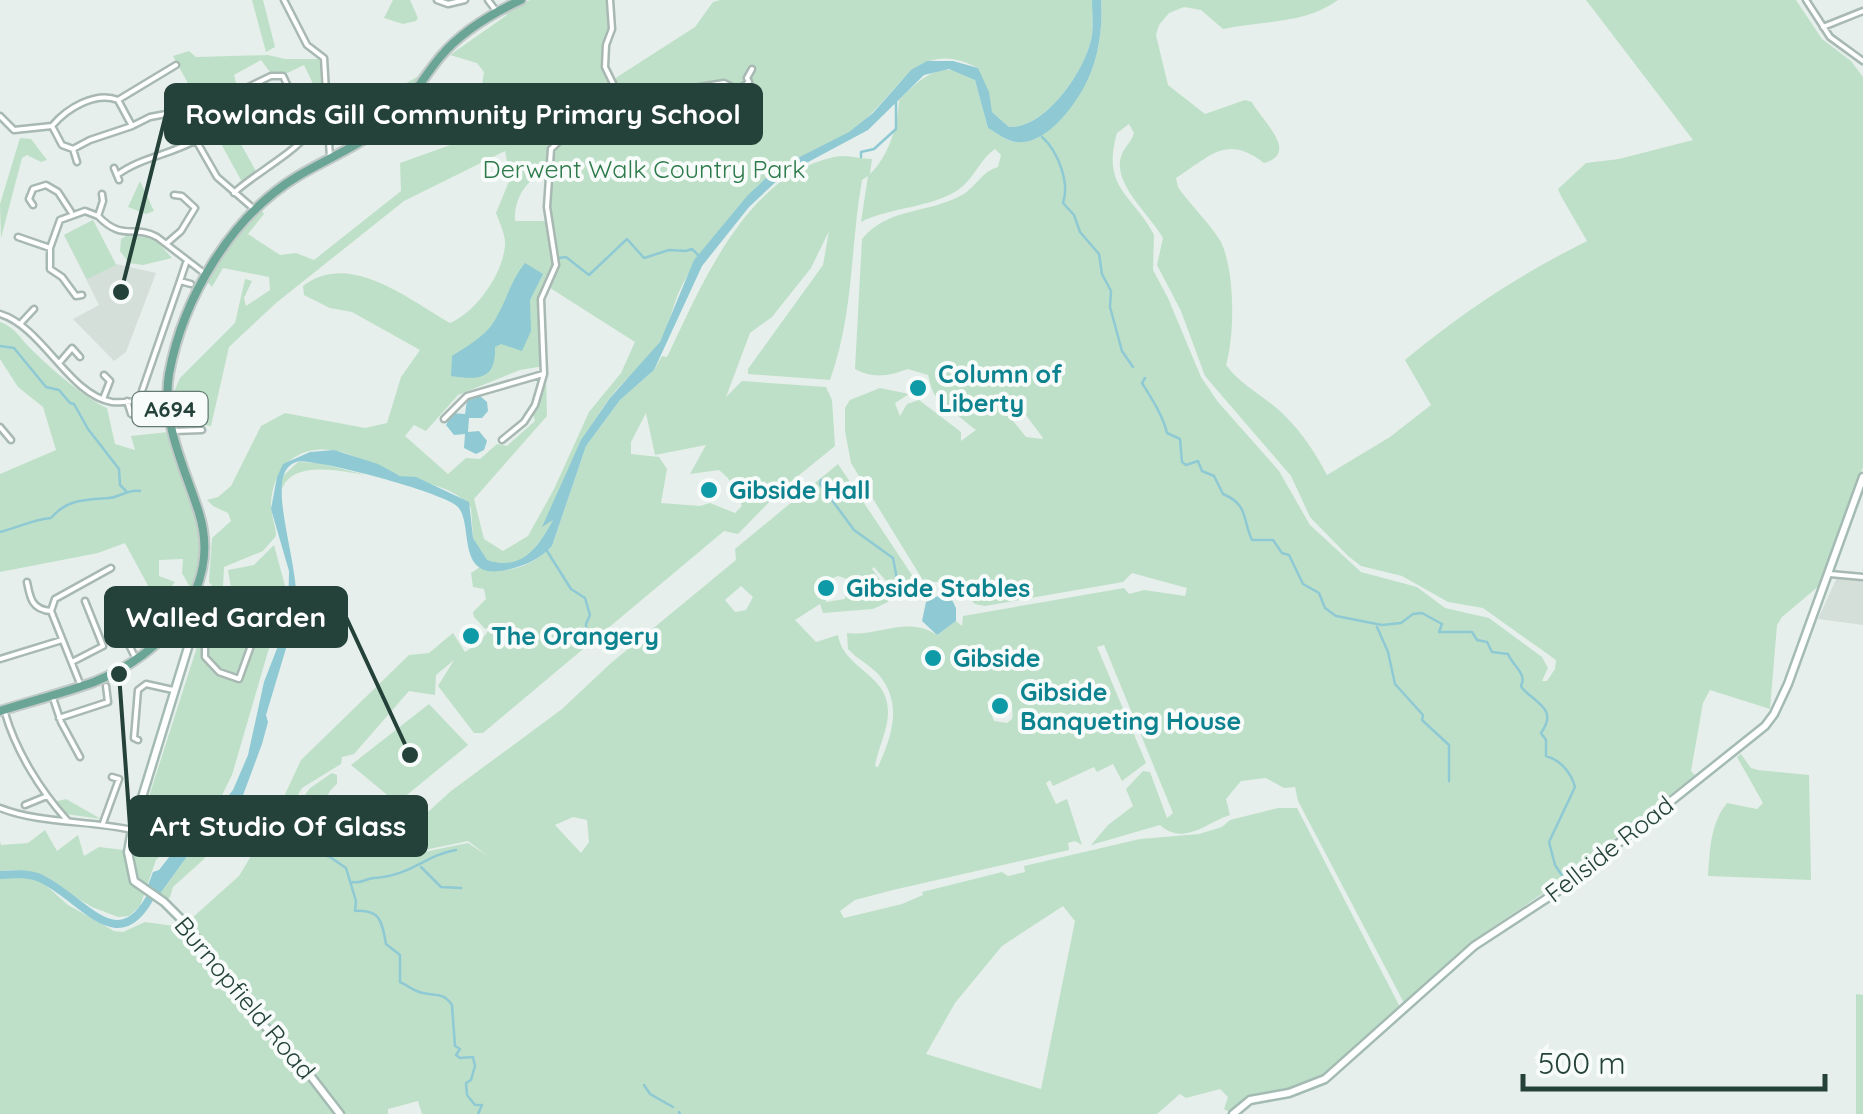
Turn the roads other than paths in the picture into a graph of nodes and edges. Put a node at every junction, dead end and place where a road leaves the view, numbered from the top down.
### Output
1 (284, 0) edge
2 (438, 0) edge
3 (466, 0) edge
4 (488, 0) edge
5 (520, 0) edge
6 (610, 0) edge
7 (1806, 0) edge
8 (1863, 10) edge
9 (497, 12) junction
10 (1823, 27) junction
11 (1863, 61) edge
12 (176, 64) dead end
13 (752, 69) dead end
14 (620, 98) junction
15 (118, 100) junction
16 (222, 100) dead end
17 (298, 105) junction
18 (0, 116) edge
19 (52, 126) junction
20 (132, 126) junction
21 (244, 137) dead end
22 (196, 140) junction
23 (72, 149) junction
24 (330, 158) junction
25 (77, 162) dead end
26 (114, 168) dead end
27 (234, 192) junction
28 (102, 194) dead end
29 (174, 195) dead end
30 (34, 205) dead end
31 (254, 209) junction
32 (72, 214) junction
33 (98, 216) junction
34 (18, 237) dead end
35 (166, 244) junction
36 (50, 248) junction
37 (186, 262) junction
38 (206, 274) junction
39 (180, 280) junction
40 (191, 284) dead end
41 (82, 295) dead end
42 (34, 309) dead end
43 (0, 314) edge
44 (20, 324) junction
45 (80, 357) dead end
46 (60, 362) junction
47 (104, 374) dead end
48 (544, 374) junction
49 (168, 396) junction
50 (102, 398) junction
51 (142, 399) junction
52 (128, 401) junction
53 (144, 417) dead end
54 (444, 419) dead end
55 (0, 426) edge
56 (202, 430) dead end
57 (172, 431) junction
58 (11, 440) dead end
59 (502, 440) dead end
60 (1863, 478) edge
61 (110, 568) dead end
62 (1830, 574) junction
63 (1863, 577) edge
64 (27, 582) dead end
65 (84, 601) dead end
66 (161, 603) dead end
67 (198, 605) junction
68 (127, 607) dead end
69 (51, 611) junction
70 (179, 618) junction
71 (257, 629) dead end
72 (64, 640) junction
73 (135, 657) junction
74 (0, 660) edge
75 (72, 662) junction
76 (81, 686) junction
77 (106, 686) dead end
78 (176, 690) junction
79 (52, 695) junction
80 (2, 708) edge
81 (59, 718) junction
82 (138, 740) dead end
83 (80, 756) dead end
84 (112, 777) dead end
85 (49, 799) junction
86 (26, 805) dead end
87 (0, 808) edge
88 (47, 818) junction
89 (67, 820) junction
90 (104, 823) junction
91 (132, 830) junction
92 (340, 1114) edge
93 (1234, 1114) edge

1 - 24 street
2 - 3 street
4 - 9 street
5 - 9 main road, A694
6 - 14 street
7 - 10 street
8 - 10 street
9 - 24 main road, A694
10 - 11 street
12 - 15 street
13 - 14 street
14 - 48 street
15 - 19 street
15 - 20 street
16 - 17 street
17 - 21 street
17 - 27 street
18 - 19 street
19 - 23 street
20 - 22 street
20 - 23 street
22 - 26 street
22 - 27 street
23 - 25 street
24 - 31 main road, A694
27 - 31 street
28 - 33 street
29 - 35 street
30 - 32 street
31 - 38 main road, A694
32 - 33 street
32 - 36 street
33 - 35 street
34 - 36 street
35 - 37 street
36 - 41 street
37 - 38 street
37 - 39 street
38 - 49 main road, A694
39 - 40 street
39 - 51 street
42 - 44 street
43 - 44 street
44 - 46 street
45 - 46 street
46 - 50 street
47 - 50 street
48 - 54 street
48 - 59 street
49 - 51 street
49 - 57 main road, A694
50 - 52 street
51 - 52 street
52 - 53 street
55 - 58 street
56 - 57 street
57 - 67 main road, A694
60 - 62 street, Fellside Road
61 - 69 street
62 - 63 street
62 - 93 street, Fellside Road
64 - 69 street
65 - 75 street
66 - 70 street
67 - 70 main road, A694
67 - 71 street
67 - 78 street, Burnopfield Road
68 - 73 street
69 - 72 street
70 - 73 main road, A694
72 - 74 street
72 - 75 street
73 - 76 main road, A694
75 - 76 street
76 - 79 main road, A694
77 - 81 street
78 - 82 street
78 - 91 street, Burnopfield Road
79 - 80 main road, A694
79 - 81 street
80 - 85 street
81 - 83 street
84 - 90 street
85 - 86 street
85 - 88 street
85 - 89 street
87 - 88 street
88 - 89 street
89 - 90 street
90 - 91 street
91 - 92 street, Burnopfield Road

